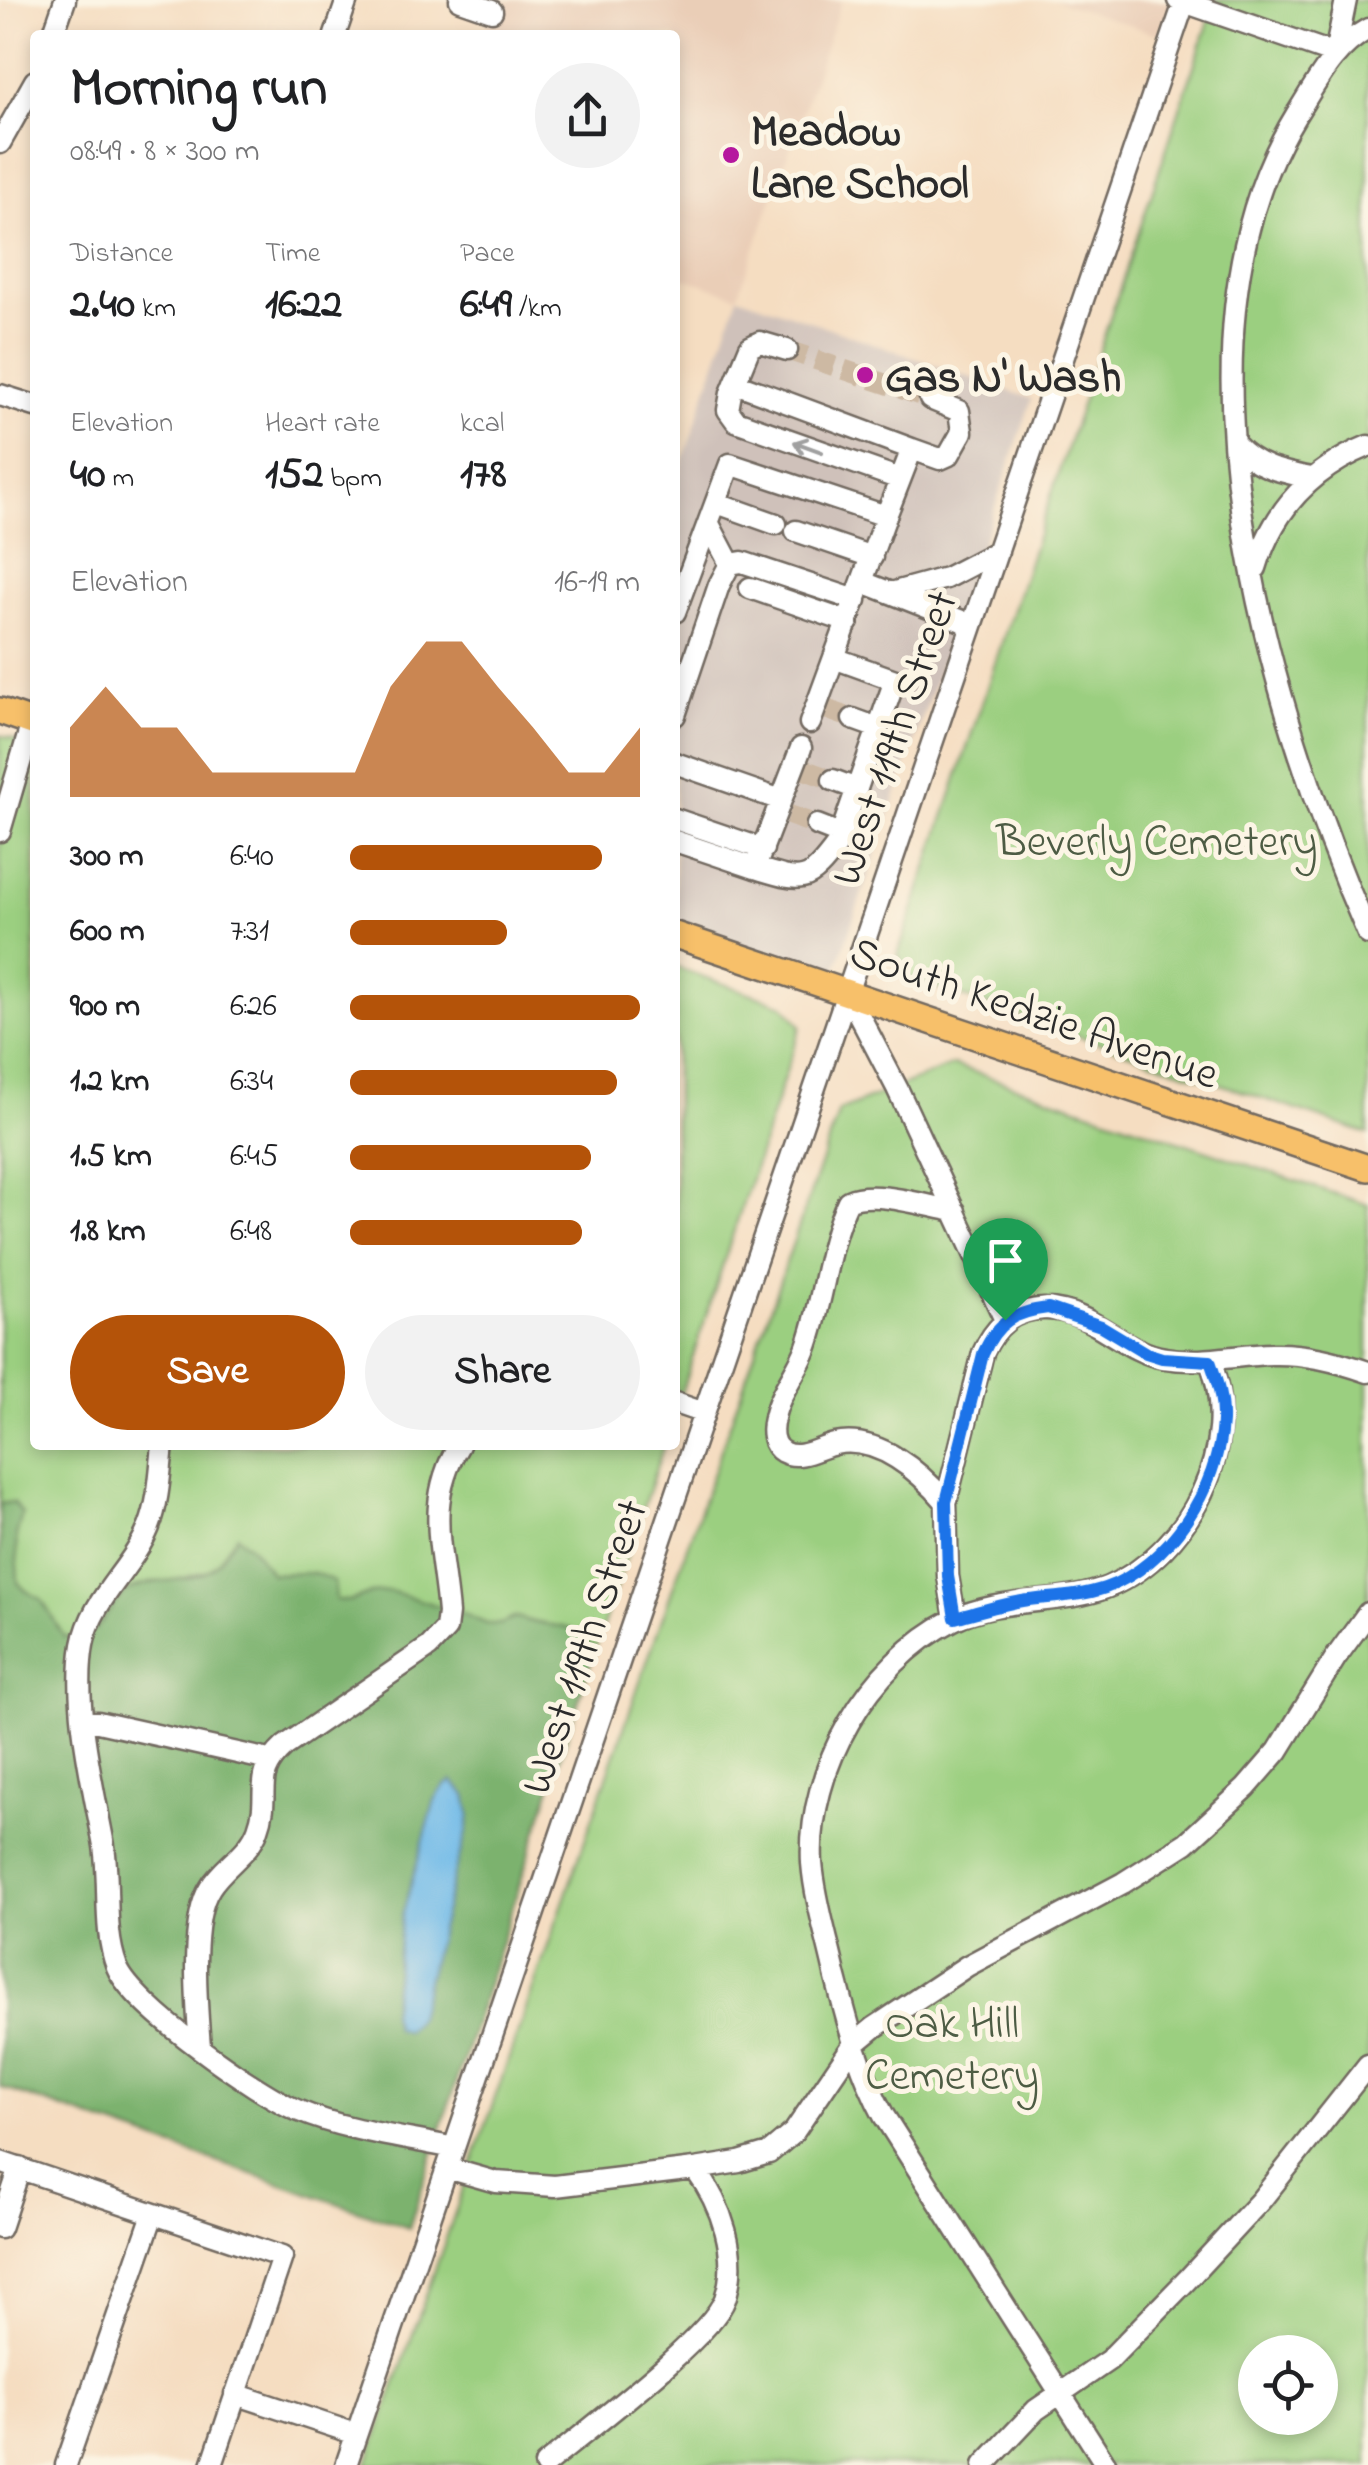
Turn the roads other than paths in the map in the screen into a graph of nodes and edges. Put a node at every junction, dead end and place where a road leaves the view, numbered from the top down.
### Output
1 (65, 0) edge
2 (347, 0) edge
3 (460, 0) edge
4 (1346, 0) edge
5 (1182, 1) edge
6 (492, 11) dead end
7 (1368, 29) edge
8 (56, 30) edge
9 (337, 30) edge
10 (1334, 54) junction
11 (30, 90) edge
12 (0, 143) edge
13 (787, 350) tunnel mouth
14 (735, 383) junction
15 (0, 394) edge
16 (930, 399) tunnel mouth
17 (30, 404) edge
18 (1235, 444) junction
19 (1368, 446) edge
20 (912, 449) junction
21 (1311, 478) junction
22 (900, 479) junction
23 (717, 503) junction
24 (886, 516) junction
25 (708, 524) junction
26 (998, 551) junction
27 (872, 558) junction
28 (730, 564) junction
29 (1254, 574) junction
30 (750, 588) dead end
31 (859, 591) junction
32 (891, 593) junction
33 (680, 599) edge
34 (848, 622) junction
35 (972, 625) junction
36 (834, 658) junction
37 (680, 700) edge
38 (0, 711) edge
39 (817, 713) dead end
40 (854, 719) tunnel mouth
41 (30, 721) edge
42 (878, 728) junction
43 (30, 729) edge
44 (800, 761) dead end
45 (680, 765) edge
46 (7, 779) edge
47 (833, 780) tunnel mouth
48 (856, 789) junction
49 (782, 808) junction
50 (680, 821) edge
51 (817, 825) tunnel mouth
52 (0, 830) edge
53 (840, 834) junction
54 (680, 842) edge
55 (759, 858) junction
56 (1368, 934) edge
57 (680, 938) edge
58 (847, 992) junction
59 (1368, 1168) edge
60 (955, 1211) junction
61 (1005, 1320) junction
62 (1210, 1361) junction
63 (1368, 1372) edge
64 (680, 1405) edge
65 (704, 1413) junction
66 (163, 1450) edge
67 (456, 1450) edge
68 (946, 1502) junction
69 (1368, 1613) edge
70 (955, 1618) junction
71 (84, 1722) junction
72 (269, 1760) junction
73 (853, 2045) junction
74 (200, 2047) junction
75 (1368, 2065) edge
76 (450, 2158) junction
77 (10, 2165) edge
78 (695, 2169) junction
79 (154, 2214) junction
80 (0, 2228) edge
81 (1059, 2392) junction
82 (236, 2394) junction
83 (356, 2434) junction
84 (66, 2465) edge
85 (212, 2465) edge
86 (346, 2465) edge
87 (545, 2465) edge
88 (984, 2465) edge
89 (1106, 2465) edge

1 - 8 street
2 - 9 street
3 - 6 street
4 - 10 street
5 - 10 street
5 - 26 street, West 119th Street
7 - 10 street
10 - 18 street
11 - 12 street
13 - 14 street
14 - 20 street
22 -> 14 street
15 - 17 street
16 - 20 street
18 - 21 street
18 - 29 street
19 - 21 street
20 - 22 street
21 - 29 street
22 - 24 street
23 - 24 street
23 - 25 street
23 - 27 street
24 - 27 street
25 - 28 street
25 - 33 street
26 - 32 street
26 - 35 street, West 119th Street
27 - 31 street
28 - 31 street
28 - 37 street
29 - 56 street
30 - 34 street
31 - 32 street
31 - 34 street
32 - 35 street
34 - 36 street
35 - 58 street, West 119th Street
36 - 39 street
36 - 42 street
38 - 41 main road
40 - 42 street
42 - 48 street
43 - 46 street
44 - 49 street
45 - 49 street
46 - 52 street
47 - 48 street
48 - 53 street
49 - 55 street
50 - 55 street
51 - 53 street
53 - 55 street
54 - 55 street
57 - 58 main road, South Kedzie Avenue
58 - 59 main road, South Kedzie Avenue
58 - 60 street
58 - 65 street, West 119th Street
60 - 61 street
60 - 68 street
61 - 62 street
61 - 68 street
62 - 63 street
62 - 70 street
64 - 65 street
65 - 76 street, West 119th Street
66 - 71 street
67 - 72 street
68 - 70 street
69 - 73 street
70 - 73 street
71 - 72 street
71 - 74 street
72 - 74 street
73 - 78 street
73 - 81 street
74 - 76 street
75 - 81 street
76 - 78 street
76 - 83 street, West 119th Street
77 - 79 street
77 - 80 street
78 - 87 street
79 - 82 street
79 - 84 street
81 - 88 street
81 - 89 street
82 - 83 street
82 - 85 street
83 - 86 street, West 119th Street

